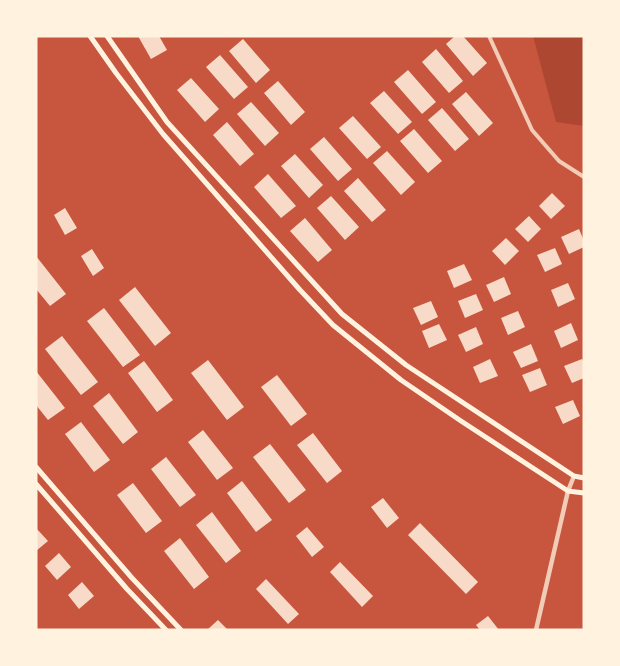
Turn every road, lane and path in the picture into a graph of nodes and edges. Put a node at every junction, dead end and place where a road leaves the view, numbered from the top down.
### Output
1 (90, 36) edge
2 (107, 36) edge
3 (489, 36) edge
4 (584, 177) edge
5 (36, 468) edge
6 (574, 476) junction
7 (584, 478) edge
8 (36, 484) edge
9 (568, 491) junction
10 (584, 493) edge
11 (166, 630) edge
12 (181, 630) edge
13 (536, 630) edge

1 - 9 main road
2 - 6 main road
3 - 4 street
5 - 12 main road
6 - 7 main road
6 - 9 street
8 - 11 main road
9 - 10 main road
9 - 13 street

